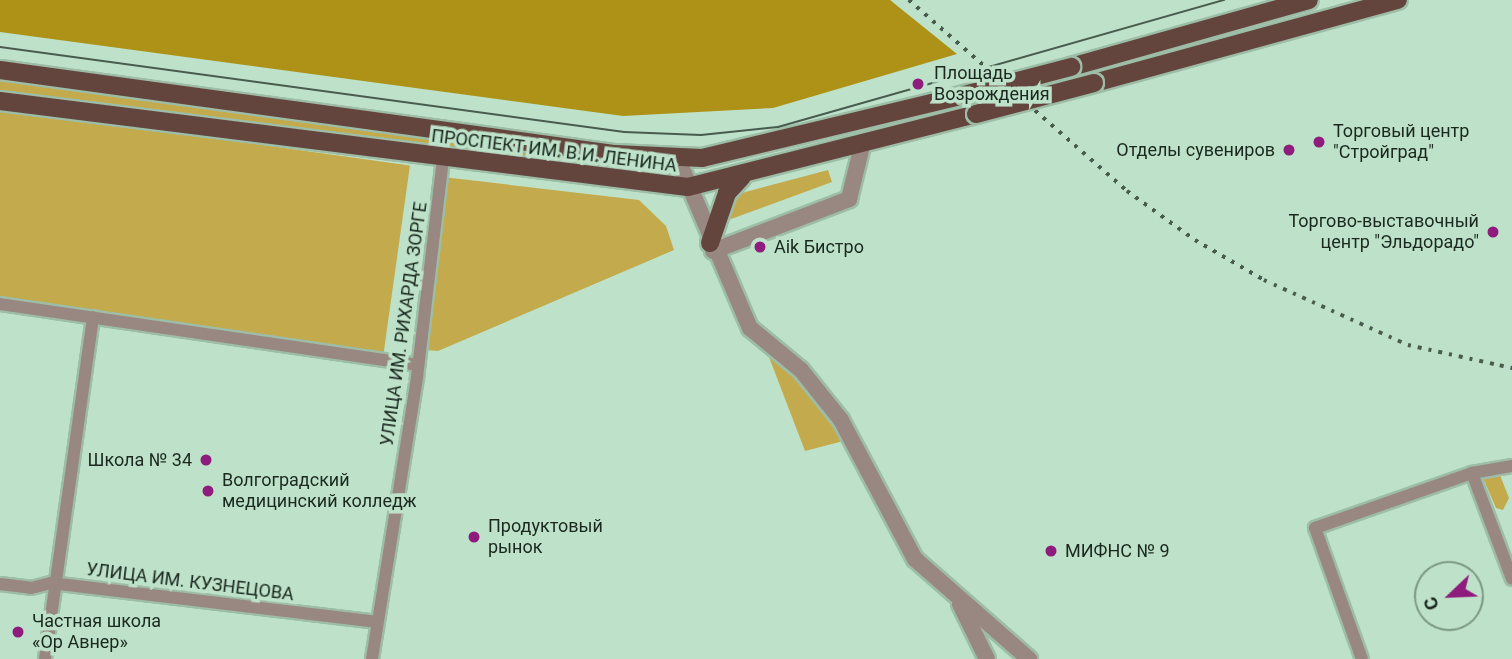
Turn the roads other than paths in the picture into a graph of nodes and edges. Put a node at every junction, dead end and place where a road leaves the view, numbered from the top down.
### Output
1 (1308, 0) edge
2 (1398, 0) edge
3 (0, 71) edge
4 (0, 101) edge
5 (862, 146) junction
6 (677, 156) junction
7 (443, 159) junction
8 (742, 177) junction
9 (688, 187) junction
10 (711, 247) junction
11 (0, 304) edge
12 (93, 317) junction
13 (418, 365) junction
14 (1511, 470) edge
15 (1472, 472) junction
16 (1512, 579) edge
17 (51, 583) junction
18 (0, 584) edge
19 (959, 602) junction
20 (376, 622) junction
21 (45, 659) edge
22 (372, 659) edge
23 (987, 659) edge
24 (1029, 659) edge
25 (1362, 659) edge

1 - 6 main road, ПРОСПЕКТ ИМ. В.И. ЛЕНИНА, bridge
2 - 5 main road, ПРОСПЕКТ ИМ. В.И. ЛЕНИНА, bridge
3 - 6 main road, ПРОСПЕКТ ИМ. В.И. ЛЕНИНА
4 - 7 main road, ПРОСПЕКТ ИМ. В.И. ЛЕНИНА
5 - 8 main road, ПРОСПЕКТ ИМ. В.И. ЛЕНИНА
5 - 10 street
6 - 9 street
7 - 9 main road, ПРОСПЕКТ ИМ. В.И. ЛЕНИНА
7 - 13 street, УЛИЦА ИМ. РИХАРДА ЗОРГЕ
8 - 9 main road, ПРОСПЕКТ ИМ. В.И. ЛЕНИНА
8 - 10 main road
9 - 10 street
10 - 19 street
11 - 12 street
12 - 13 street
12 - 17 street
13 - 20 street, УЛИЦА ИМ. РИХАРДА ЗОРГЕ
14 - 15 street
15 - 16 street
15 - 25 street
17 - 18 street, УЛИЦА ИМ. КУЗНЕЦОВА
17 - 20 street, УЛИЦА ИМ. КУЗНЕЦОВА
17 - 21 street
19 - 23 street
19 - 24 street
20 - 22 street, УЛИЦА ИМ. РИХАРДА ЗОРГЕ

